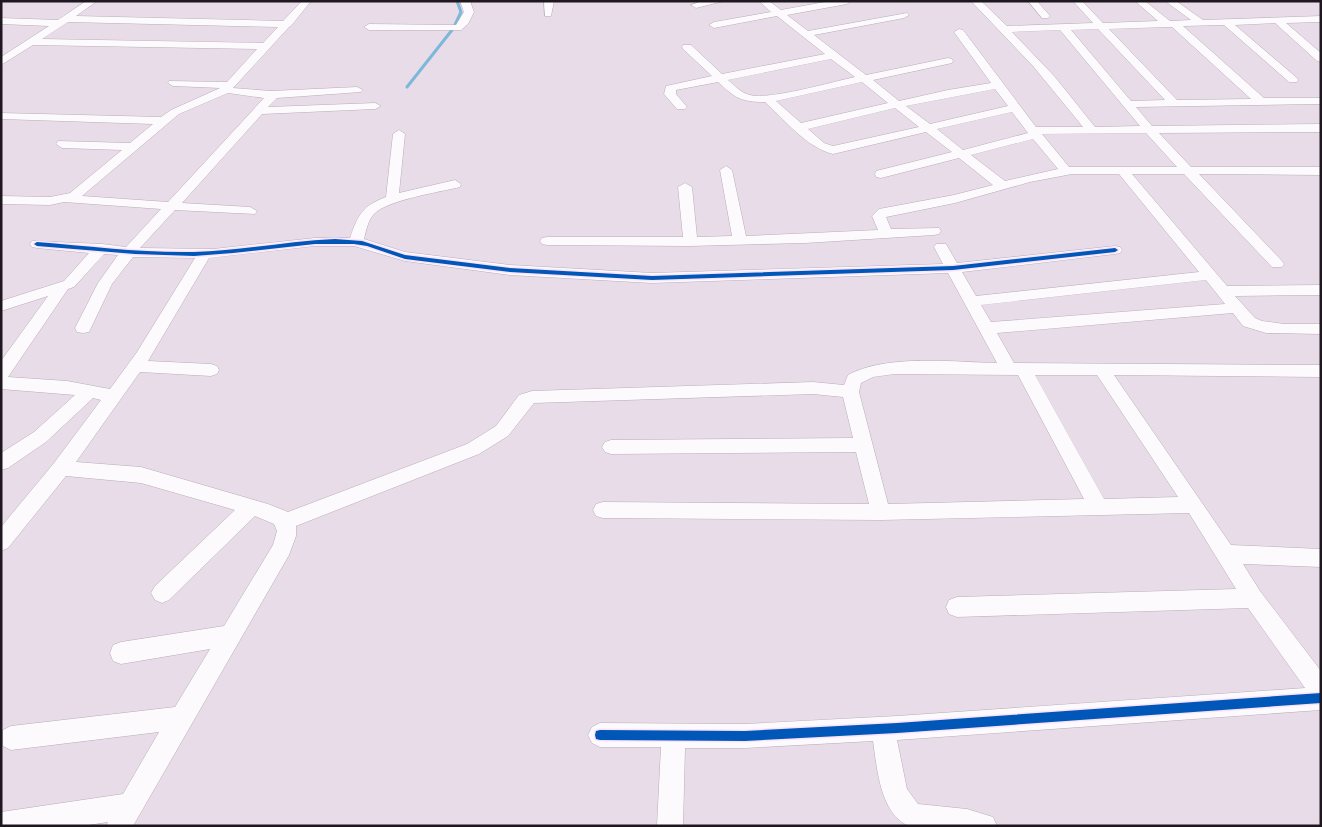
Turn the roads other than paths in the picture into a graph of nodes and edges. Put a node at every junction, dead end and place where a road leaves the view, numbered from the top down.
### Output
1 (93, 1) edge
2 (307, 1) edge
3 (466, 1) edge
4 (549, 1) edge
5 (720, 1) edge
6 (763, 1) edge
7 (846, 1) edge
8 (975, 1) edge
9 (1032, 1) edge
10 (1077, 1) edge
11 (1139, 1) edge
12 (1169, 1) edge
13 (696, 6) dead end
14 (548, 14) dead end
15 (780, 14) junction
16 (904, 15) dead end
17 (1045, 16) dead end
18 (1, 21) edge
19 (64, 21) junction
20 (1278, 21) junction
21 (1319, 21) edge
22 (1226, 22) junction
23 (1201, 23) junction
24 (288, 24) junction
25 (1171, 24) junction
26 (714, 25) dead end
27 (1101, 26) junction
28 (369, 27) dead end
29 (1063, 27) junction
30 (1005, 29) junction
31 (959, 32) dead end
32 (806, 34) junction
33 (32, 42) junction
34 (267, 46) junction
35 (687, 47) dead end
36 (833, 55) junction
37 (1321, 59) edge
38 (948, 61) dead end
39 (1, 62) edge
40 (718, 78) junction
41 (864, 79) junction
42 (1293, 80) dead end
43 (173, 83) dead end
44 (998, 85) junction
45 (228, 87) junction
46 (357, 90) dead end
47 (274, 94) junction
48 (768, 99) junction
49 (1321, 101) edge
50 (1261, 102) junction
51 (897, 104) junction
52 (1128, 104) junction
53 (1175, 104) junction
54 (375, 106) dead end
55 (681, 107) dead end
56 (1015, 108) junction
57 (258, 111) junction
58 (1, 116) edge
59 (164, 121) junction
60 (799, 127) junction
61 (927, 128) junction
62 (1321, 128) edge
63 (1092, 131) junction
64 (1150, 131) junction
65 (1034, 133) junction
66 (399, 134) dead end
67 (62, 144) dead end
68 (133, 147) junction
69 (960, 153) junction
70 (726, 170) dead end
71 (1122, 170) junction
72 (1066, 171) junction
73 (1186, 171) junction
74 (1321, 171) edge
75 (881, 174) dead end
76 (455, 184) dead end
77 (1003, 186) junction
78 (685, 187) dead end
79 (68, 199) junction
80 (1, 200) edge
81 (392, 200) junction
82 (172, 207) junction
83 (250, 212) dead end
84 (934, 231) dead end
85 (886, 233) junction
86 (740, 240) junction
87 (547, 241) dead end
88 (356, 242) junction
89 (690, 242) junction
90 (37, 244) dead end
91 (941, 247) dead end
92 (102, 248) junction
93 (131, 250) junction
94 (1115, 250) dead end
95 (206, 253) junction
96 (1277, 264) dead end
97 (953, 268) junction
98 (1210, 275) junction
99 (62, 287) junction
100 (1321, 290) edge
101 (1224, 291) junction
102 (972, 302) junction
103 (1, 306) edge
104 (1237, 308) junction
105 (83, 328) dead end
106 (986, 328) junction
107 (1321, 329) edge
108 (136, 366) junction
109 (1016, 369) junction
110 (1101, 369) junction
111 (211, 370) dead end
112 (1321, 371) edge
113 (1, 374) edge
114 (1, 381) edge
115 (90, 392) junction
116 (850, 392) junction
117 (113, 396) junction
118 (864, 445) junction
119 (611, 447) dead end
120 (1, 462) edge
121 (61, 468) junction
122 (1194, 505) junction
123 (252, 507) junction
124 (1098, 507) junction
125 (603, 510) dead end
126 (881, 512) junction
127 (285, 522) junction
128 (1, 542) edge
129 (1225, 554) junction
130 (1321, 558) edge
131 (162, 593) dead end
132 (1253, 598) junction
133 (957, 607) dead end
134 (232, 635) junction
135 (121, 653) dead end
136 (1321, 690) edge
137 (1321, 698) edge
138 (181, 718) junction
139 (884, 728) junction
140 (600, 735) dead end
141 (673, 736) junction
142 (11, 738) dead end
143 (125, 816) edge
144 (1, 825) edge
145 (670, 826) edge
146 (984, 826) edge

1 - 19 street
2 - 24 street
3 - 28 street
4 - 14 street
5 - 13 street
6 - 15 street
7 - 15 street
8 - 30 street
9 - 17 street
10 - 27 street
11 - 25 street
12 - 23 street
15 - 26 street
15 - 32 street
16 - 32 street
18 - 19 street
19 - 24 street
19 - 33 street
20 - 21 street
20 - 22 street
20 - 37 street
22 - 23 street
22 - 42 street
23 - 25 street
24 - 34 street
25 - 27 street
25 - 50 street
27 - 29 street
27 - 53 street
29 - 30 street
29 - 52 street
30 - 63 street
31 - 44 street
32 - 36 street
33 - 34 street
33 - 39 street
34 - 45 street
35 - 40 street
36 - 40 street
36 - 41 street
38 - 41 street
40 - 48 street
40 - 55 street
41 - 48 street
41 - 51 street
43 - 45 street
44 - 51 street
44 - 56 street
45 - 47 street
45 - 59 street
46 - 47 street
47 - 57 street
48 - 60 street
49 - 50 street
50 - 53 street
51 - 60 street
51 - 61 street
52 - 53 street
52 - 64 street
54 - 57 street
56 - 61 street
56 - 65 street
57 - 82 street
58 - 59 street
59 - 68 street
60 - 61 street
61 - 69 street
62 - 64 street
63 - 64 street
63 - 65 street
64 - 73 street
65 - 69 street
65 - 72 street
66 - 81 street
67 - 68 street
68 - 79 street
69 - 75 street
69 - 77 street
70 - 86 street
71 - 72 street
71 - 73 street
71 - 98 street
72 - 77 street
73 - 74 street
73 - 96 street
76 - 81 street
77 - 85 street
78 - 89 street
79 - 80 street
79 - 82 street
81 - 88 street
82 - 83 street
82 - 93 street
84 - 85 street
85 - 86 street
86 - 89 street
87 - 89 street
88 - 95 street
88 - 97 street
90 - 92 street
91 - 97 street
92 - 93 street
92 - 99 street
93 - 95 street
93 - 105 street
94 - 97 street
95 - 108 street
97 - 102 street
98 - 101 street
98 - 102 street
99 - 103 street
99 - 113 street
100 - 101 street
101 - 104 street
102 - 106 street
104 - 106 street
104 - 107 street
106 - 109 street
108 - 111 street
108 - 117 street
109 - 110 street
109 - 116 street
109 - 124 street
110 - 112 street
110 - 122 street
114 - 115 street
115 - 117 street
115 - 120 street
116 - 118 street
116 - 127 street
117 - 121 street
118 - 119 street
118 - 126 street
121 - 123 street
121 - 128 street
122 - 124 street
122 - 129 street
123 - 127 street
123 - 131 street
124 - 126 street
125 - 126 street
127 - 134 street
129 - 130 street
129 - 132 street
132 - 133 street
132 - 136 street
134 - 135 street
134 - 138 street
137 - 139 street
138 - 142 street
138 - 143 street
139 - 141 street
139 - 146 street
140 - 141 street
141 - 145 street
143 - 144 street

